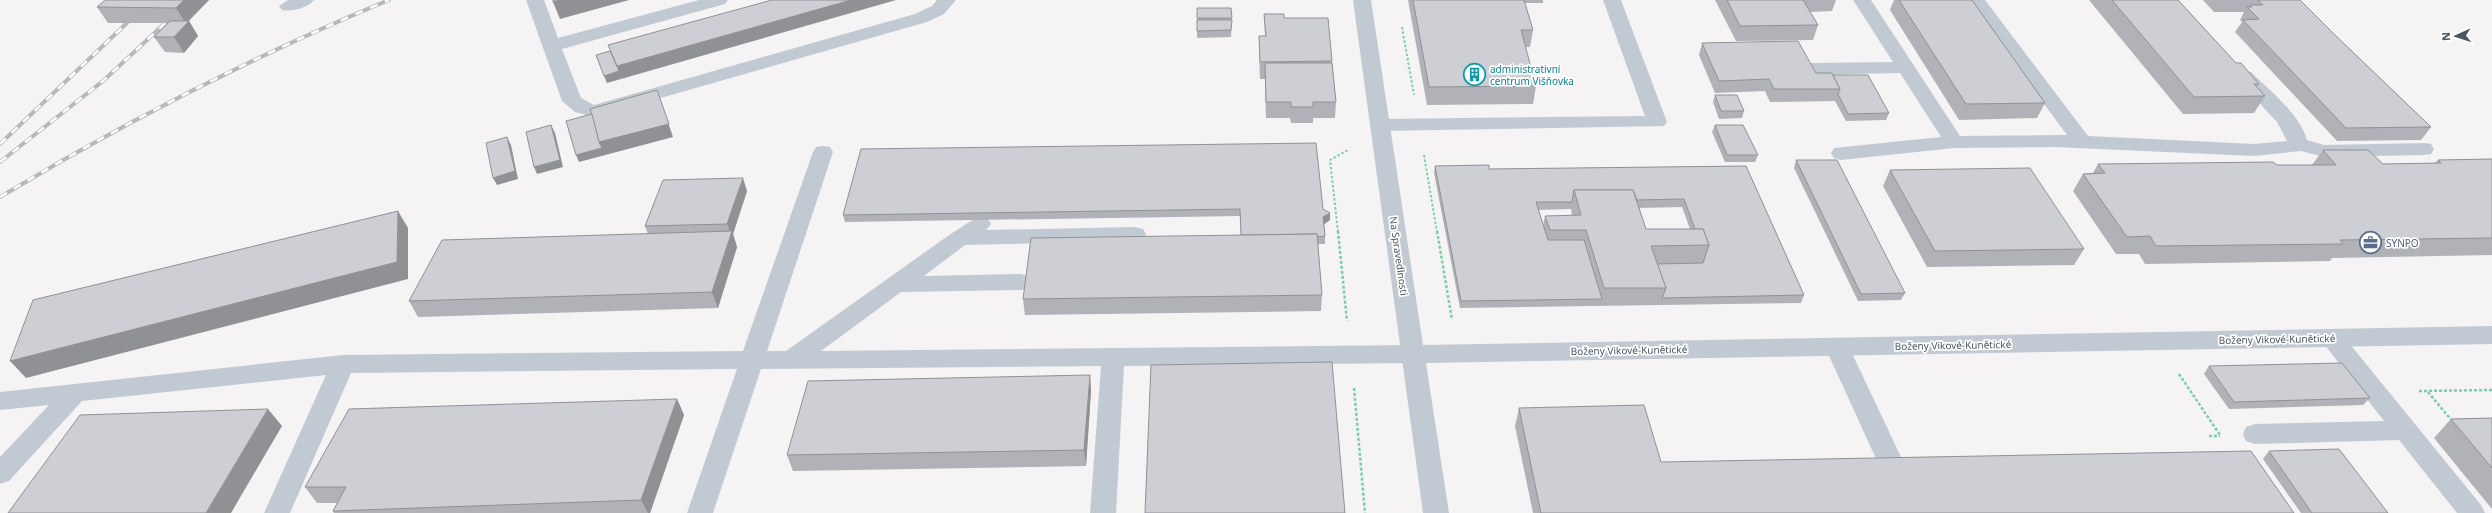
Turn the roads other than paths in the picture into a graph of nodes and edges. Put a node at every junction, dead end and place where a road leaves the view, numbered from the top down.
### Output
1 (306, 0) edge
2 (534, 0) edge
3 (719, 0) edge
4 (947, 0) edge
5 (1362, 0) edge
6 (1612, 0) edge
7 (1862, 0) edge
8 (1976, 0) edge
9 (288, 6) dead end
10 (551, 46) junction
11 (2232, 62) edge
12 (1906, 67) junction
13 (1809, 69) edge
14 (1380, 125) junction
15 (1954, 142) junction
16 (2082, 142) junction
17 (2298, 144) junction
18 (2424, 149) dead end
19 (823, 152) dead end
20 (1841, 154) dead end
21 (980, 224) edge
22 (1135, 234) dead end
23 (960, 238) junction
24 (1021, 282) dead end
25 (896, 284) junction
26 (2492, 335) edge
27 (2332, 338) junction
28 (1837, 347) junction
29 (1414, 354) junction
30 (1113, 357) junction
31 (752, 360) junction
32 (791, 360) junction
33 (343, 364) junction
34 (75, 393) junction
35 (0, 401) edge
36 (2406, 430) junction
37 (2255, 434) dead end
38 (0, 474) edge
39 (1896, 476) edge
40 (277, 513) edge
41 (700, 513) edge
42 (1103, 513) edge
43 (1436, 513) edge
44 (2472, 513) edge

1 - 9 street
2 - 10 street
3 - 10 street
4 - 10 street
5 - 14 street, Na Spravedlnosti
6 - 14 street
7 - 12 street
8 - 16 street
11 - 17 street
12 - 13 street
12 - 15 street
14 - 29 street, Na Spravedlnosti
15 - 16 street
15 - 20 street
16 - 17 street
17 - 18 street
19 - 31 street
21 - 23 street
22 - 23 street
23 - 25 street
24 - 25 street
25 - 32 street
26 - 27 street, Boženy Vikové-Kunětické
27 - 28 street, Boženy Vikové-Kunětické
27 - 36 street
28 - 29 street, Boženy Vikové-Kunětické
28 - 39 street
29 - 30 street, Boženy Vikové-Kunětické
29 - 43 street, Na Spravedlnosti
30 - 32 street, Boženy Vikové-Kunětické
30 - 42 street
31 - 32 street, Boženy Vikové-Kunětické
31 - 33 street, Boženy Vikové-Kunětické
31 - 41 street
33 - 34 street, Boženy Vikové-Kunětické
33 - 40 street
34 - 35 street, Boženy Vikové-Kunětické
34 - 38 street
36 - 37 street
36 - 44 street

